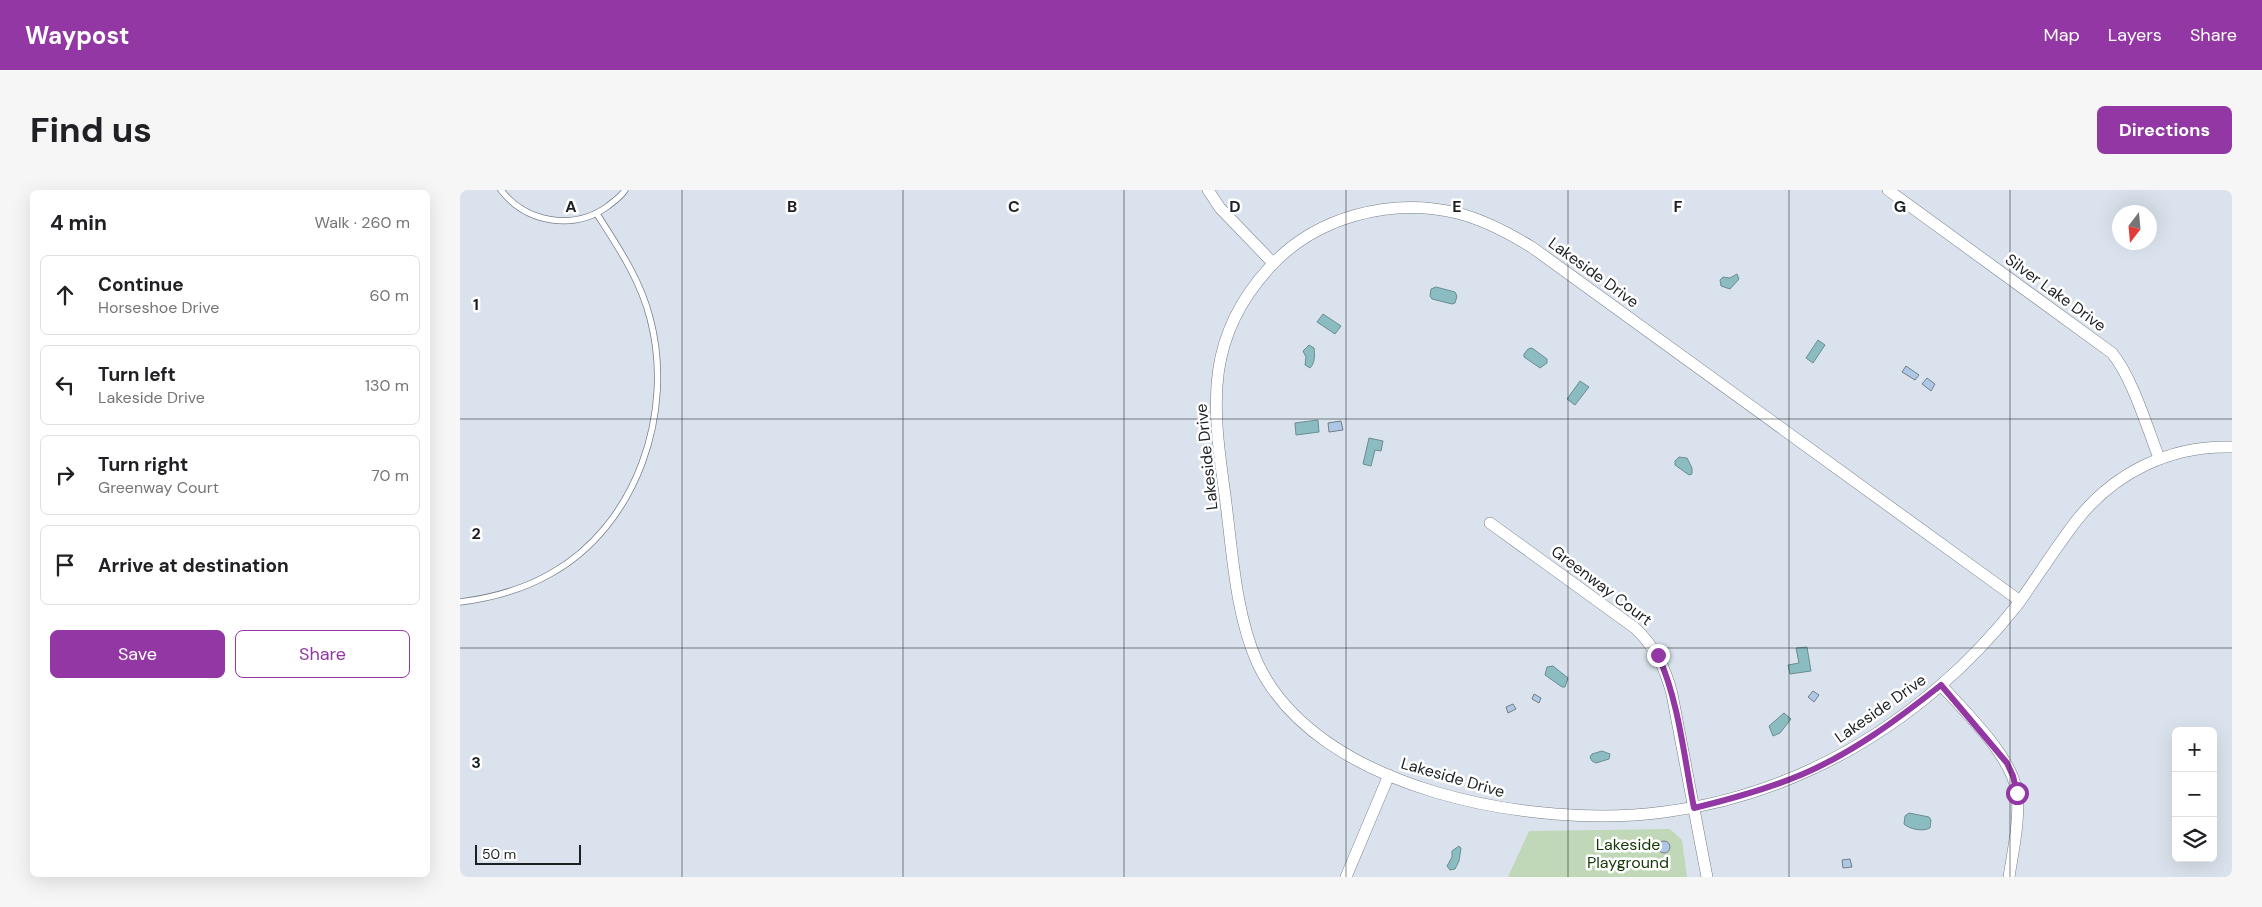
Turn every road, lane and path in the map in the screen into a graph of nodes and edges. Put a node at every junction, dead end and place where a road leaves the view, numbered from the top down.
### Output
1 (501, 190) edge
2 (625, 190) edge
3 (1208, 190) edge
4 (1888, 190) edge
5 (597, 214) junction
6 (1273, 263) junction
7 (2232, 447) edge
8 (2159, 458) junction
9 (1490, 523) dead end
10 (2020, 601) junction
11 (460, 602) edge
12 (1941, 685) junction
13 (1389, 775) junction
14 (1694, 808) junction
15 (1346, 877) edge
16 (1707, 877) edge
17 (2009, 877) edge

1 - 5 lane
2 - 5 lane
3 - 6 street
4 - 8 street, Silver Lake Drive
5 - 11 lane
6 - 10 street, Lakeside Drive
6 - 13 street, Lakeside Drive
7 - 8 street, Lakeside Drive
8 - 10 street, Lakeside Drive
9 - 14 street, Greenway Court
10 - 12 street, Lakeside Drive
12 - 14 street, Lakeside Drive
12 - 17 street
13 - 14 street, Lakeside Drive
13 - 15 street
14 - 16 street, Greenway Court

